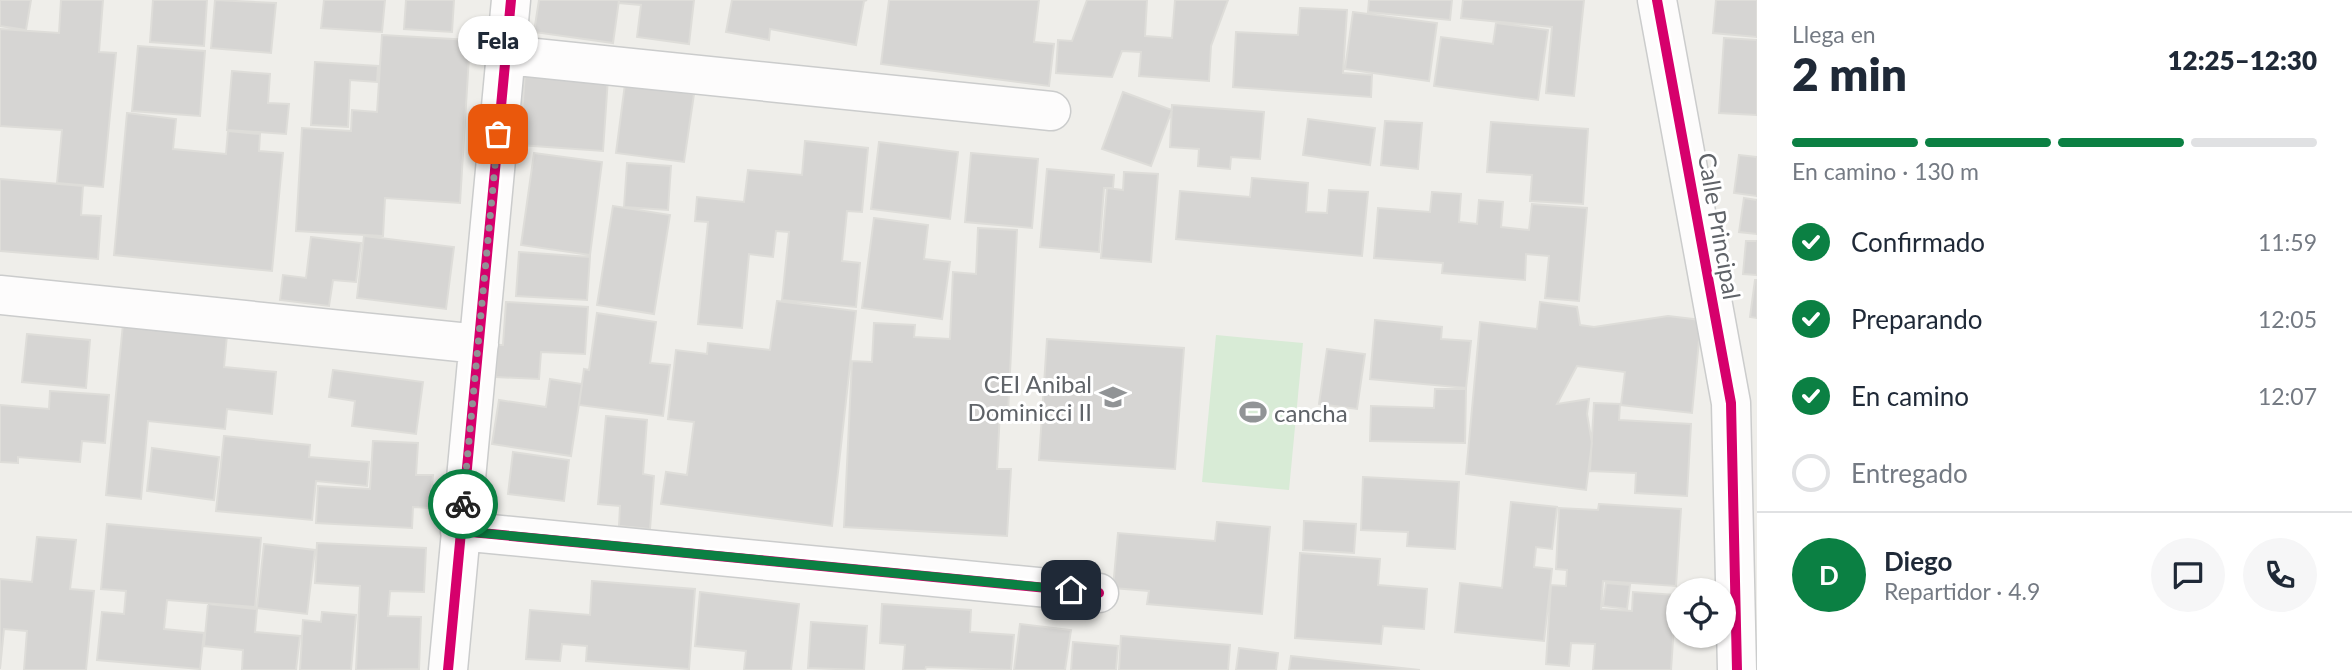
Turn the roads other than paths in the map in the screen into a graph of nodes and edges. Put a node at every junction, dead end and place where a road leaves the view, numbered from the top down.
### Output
1 (511, 0) edge
2 (1657, 0) edge
3 (506, 55) junction
4 (1051, 111) dead end
5 (0, 295) edge
6 (479, 344) junction
7 (460, 531) junction
8 (1099, 593) dead end
9 (448, 670) edge
10 (1737, 670) edge

1 - 3 street
2 - 10 street, Calle Principal
3 - 4 street
3 - 6 street
5 - 6 street
6 - 7 street
7 - 8 street
7 - 9 street

